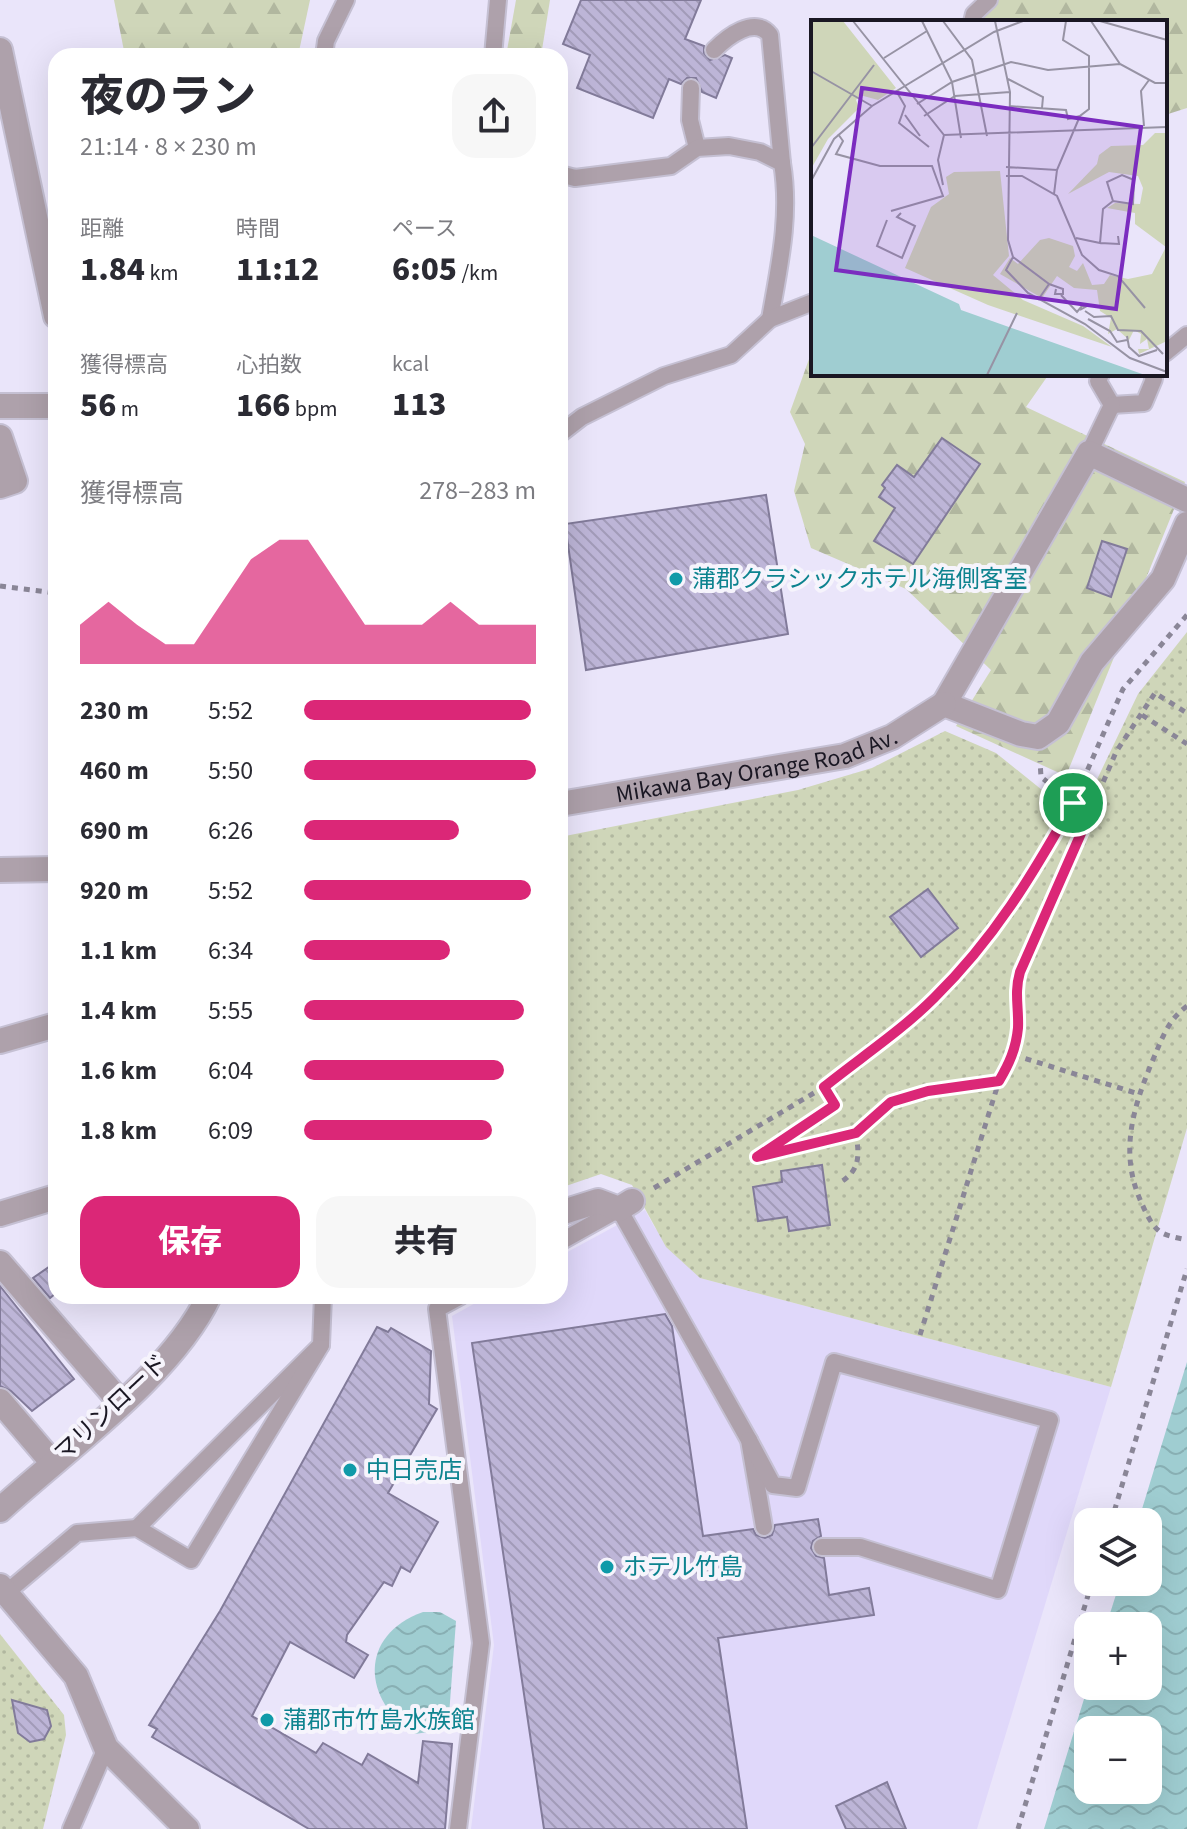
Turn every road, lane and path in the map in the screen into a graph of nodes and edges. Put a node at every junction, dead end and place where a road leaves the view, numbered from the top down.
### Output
1 (346, 0) edge
2 (498, 0) edge
3 (989, 0) edge
4 (972, 20) edge
5 (325, 48) edge
6 (494, 48) edge
7 (0, 50) edge
8 (714, 50) dead end
9 (691, 88) dead end
10 (697, 148) junction
11 (782, 163) junction
12 (568, 176) edge
13 (48, 278) edge
14 (811, 303) edge
15 (770, 319) junction
16 (1187, 335) edge
17 (1167, 351) edge
18 (1100, 376) edge
19 (1153, 376) edge
20 (1112, 405) junction
21 (0, 406) edge
22 (48, 406) edge
23 (568, 428) edge
24 (0, 437) edge
25 (1089, 453) junction
26 (0, 486) edge
27 (1187, 500) edge
28 (1187, 524) edge
29 (0, 586) edge
30 (48, 592) edge
31 (1187, 615) edge
32 (944, 704) junction
33 (1187, 713) edge
34 (1142, 715) junction
35 (1038, 737) junction
36 (1187, 744) edge
37 (568, 803) edge
38 (1073, 803) junction
39 (1090, 813) junction
40 (48, 869) edge
41 (0, 870) edge
42 (1187, 1006) edge
43 (48, 1027) edge
44 (0, 1041) edge
45 (1014, 1055) junction
46 (999, 1081) junction
47 (824, 1087) junction
48 (1139, 1094) junction
49 (856, 1133) junction
50 (841, 1182) dead end
51 (48, 1199) edge
52 (626, 1205) junction
53 (568, 1210) edge
54 (0, 1214) edge
55 (568, 1238) edge
56 (1187, 1240) edge
57 (0, 1263) edge
58 (1187, 1269) edge
59 (204, 1304) edge
60 (323, 1304) edge
61 (446, 1304) edge
62 (920, 1335) dead end
63 (321, 1345) junction
64 (0, 1401) edge
65 (121, 1403) junction
66 (749, 1440) junction
67 (52, 1462) junction
68 (1115, 1508) edge
69 (0, 1510) edge
70 (764, 1527) dead end
71 (137, 1528) junction
72 (822, 1547) dead end
73 (3, 1590) edge
74 (1088, 1596) edge
75 (106, 1748) junction
76 (71, 1829) edge
77 (187, 1829) edge
78 (458, 1829) edge
79 (1018, 1829) edge

1 - 5 lane
2 - 6 lane
3 - 4 lane
7 - 13 street
8 - 11 lane
9 - 10 lane
10 - 11 lane
10 - 12 lane
11 - 15 lane
14 - 15 lane
15 - 23 lane
16 - 17 lane
18 - 20 lane
19 - 20 lane
20 - 25 lane
21 - 22 street
24 - 26 street
25 - 27 street
25 - 32 street
28 - 35 street
29 - 30 path
31 - 38 path
32 - 35 street
32 - 37 street, Mikawa Bay Orange Road Av.
33 - 34 path
34 - 36 path
34 - 39 path
35 - 38 path
38 - 39 path
38 - 47 path
39 - 45 path
40 - 41 street
42 - 48 path
43 - 44 street
45 - 46 path
45 - 48 path
46 - 49 path
46 - 62 path
47 - 49 path
47 - 52 path
48 - 56 path
49 - 50 path
51 - 54 street
52 - 53 street
52 - 55 lane
52 - 66 lane
57 - 65 street
58 - 68 path
59 - 65 street, マリンロード
60 - 63 lane
61 - 78 lane
63 - 71 lane
63 - 71 lane
64 - 67 street
65 - 67 street, マリンロード
66 - 70 lane
66 - 72 lane
67 - 69 street, マリンロード
71 - 73 lane
73 - 75 street
74 - 79 path
75 - 76 lane
75 - 77 street

